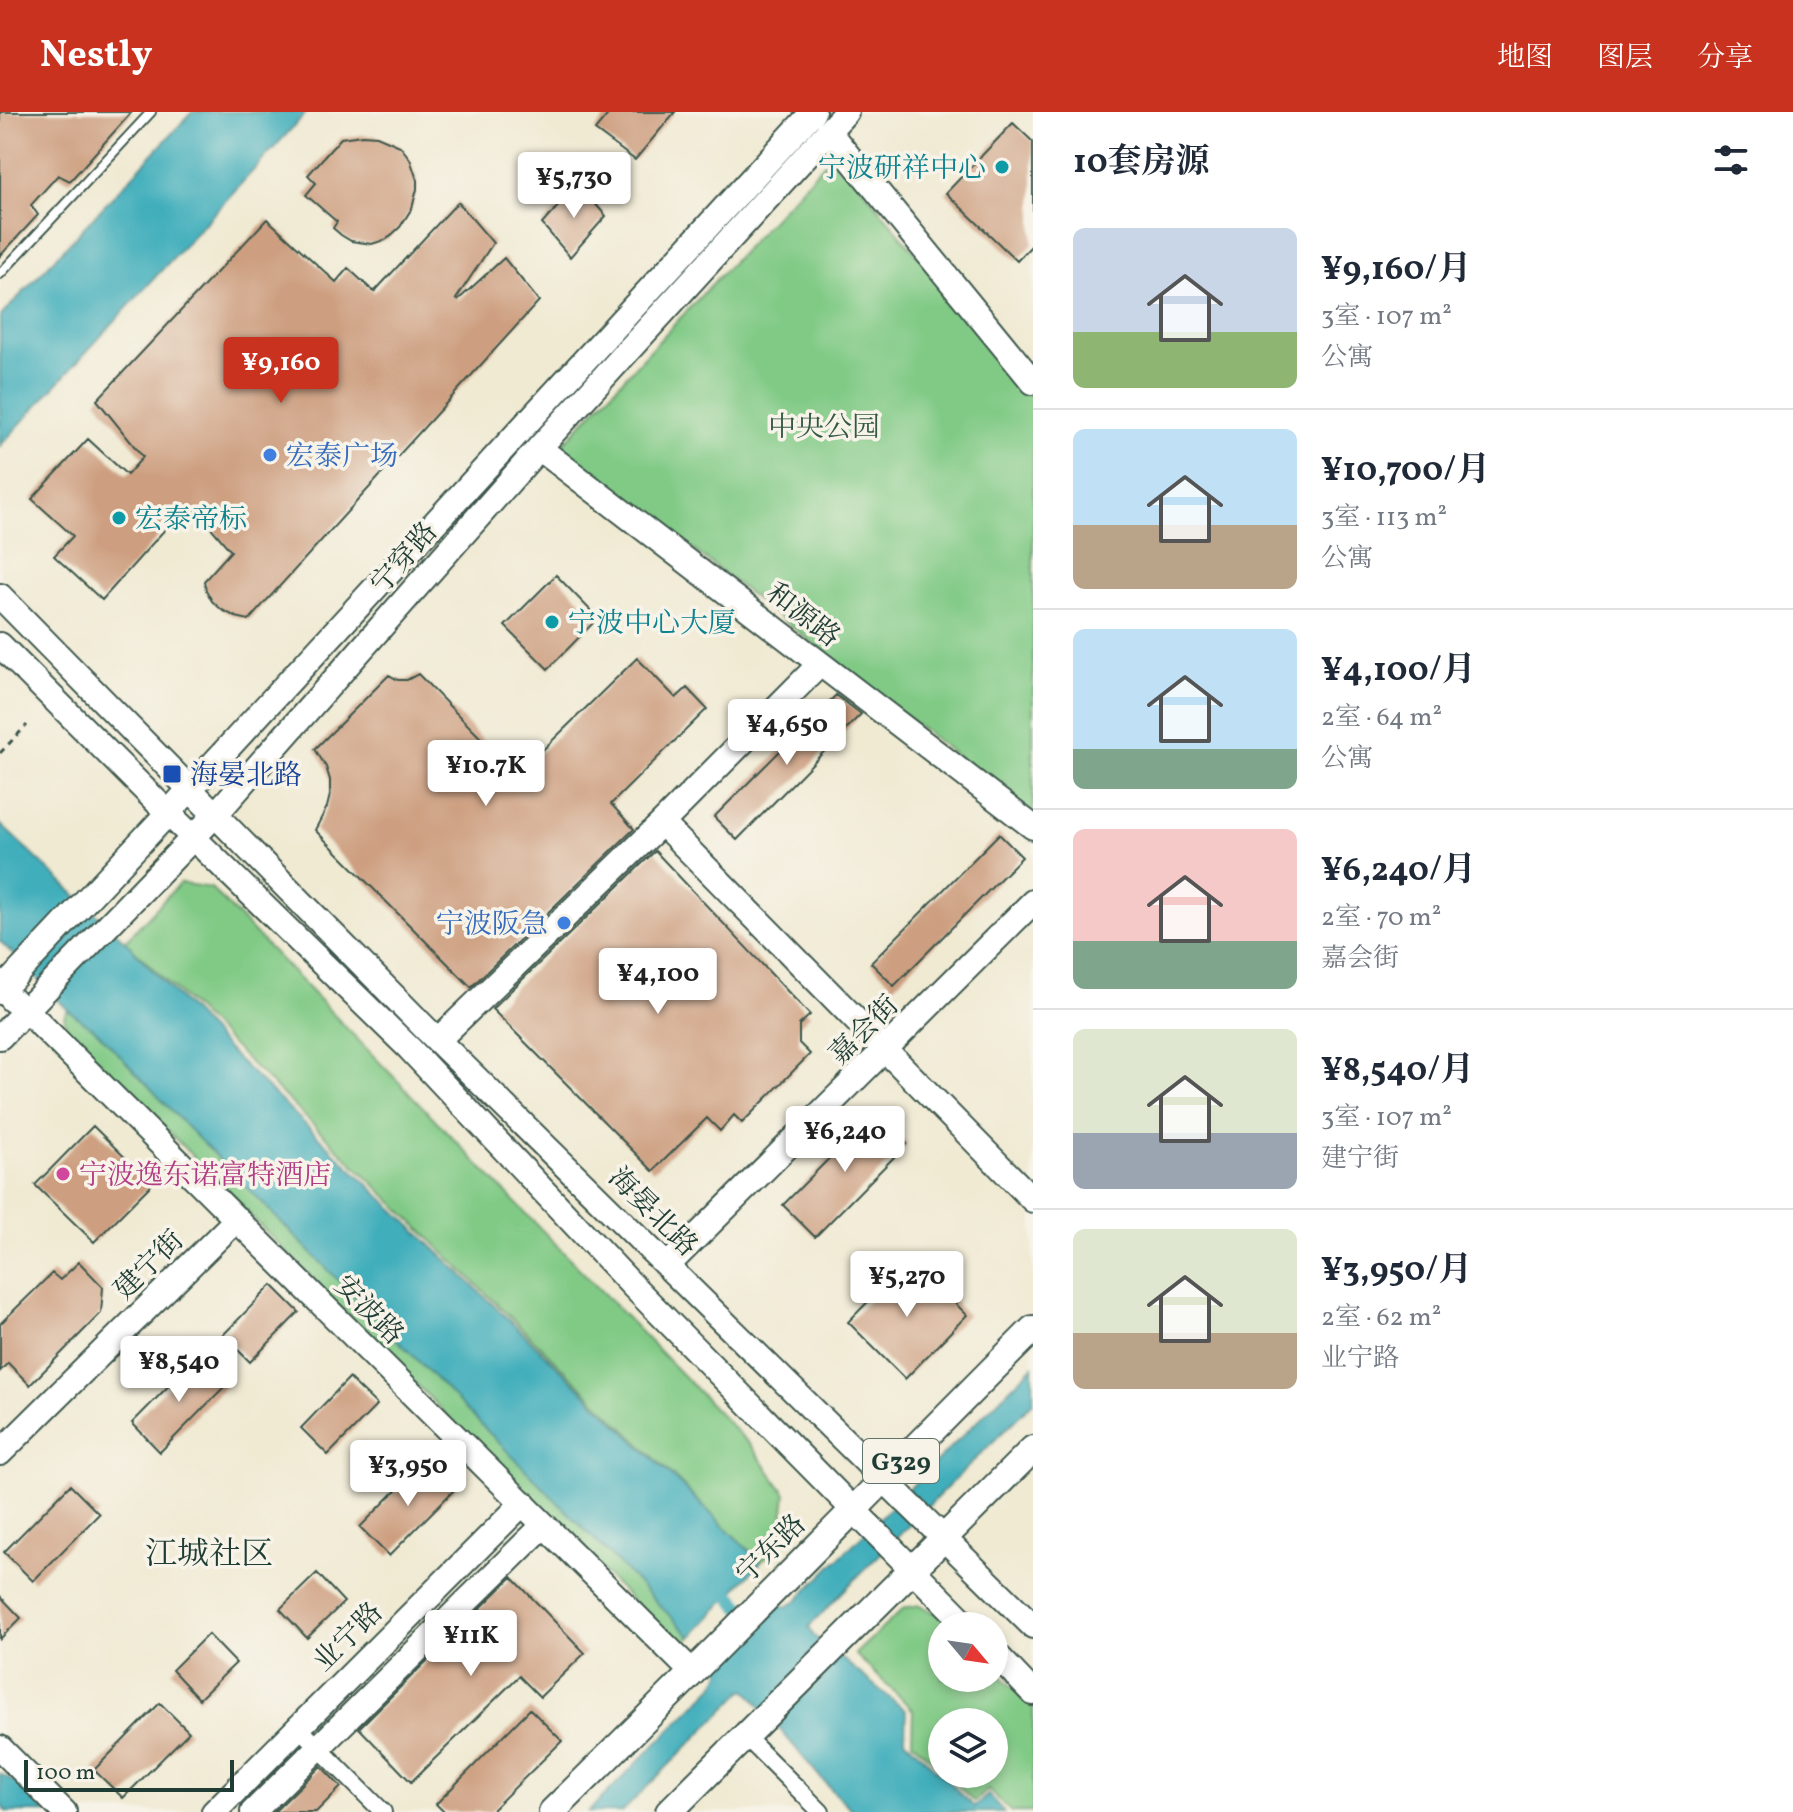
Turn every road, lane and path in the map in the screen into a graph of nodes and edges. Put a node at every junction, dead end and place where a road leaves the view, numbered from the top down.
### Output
1 (151, 112) edge
2 (846, 112) edge
3 (820, 122) edge
4 (0, 274) edge
5 (1033, 382) edge
6 (539, 448) junction
7 (0, 596) edge
8 (0, 645) edge
9 (820, 664) junction
10 (27, 725) dead end
11 (0, 753) edge
12 (190, 789) junction
13 (168, 813) junction
14 (215, 815) junction
15 (662, 823) junction
16 (1033, 827) edge
17 (194, 837) junction
18 (1033, 902) edge
19 (0, 991) edge
20 (25, 1009) junction
21 (0, 1037) edge
22 (438, 1040) junction
23 (885, 1049) junction
24 (1033, 1200) edge
25 (237, 1219) junction
26 (667, 1266) junction
27 (1033, 1329) edge
28 (1033, 1449) edge
29 (0, 1453) edge
30 (883, 1478) junction
31 (523, 1503) junction
32 (853, 1510) junction
33 (544, 1525) junction
34 (945, 1538) junction
35 (913, 1569) junction
36 (954, 1612) edge
37 (1033, 1626) edge
38 (1008, 1667) edge
39 (693, 1673) junction
40 (1033, 1693) edge
41 (299, 1728) junction
42 (745, 1736) junction
43 (318, 1747) junction
44 (0, 1748) edge
45 (64, 1812) edge
46 (214, 1812) edge
47 (253, 1812) edge
48 (383, 1812) edge
49 (552, 1812) edge
50 (669, 1812) edge
51 (821, 1812) edge

1 - 4 lane
2 - 3 main road, 宁穿路
3 - 5 main road
3 - 6 main road, 宁穿路
3 - 12 main road, 宁穿路
6 - 9 main road, 和源路
6 - 14 main road, 宁穿路
7 - 12 main road, 海晏北路
8 - 13 main road
9 - 15 main road
9 - 16 main road, 和源路
10 - 11 path
12 - 13 main road, 宁穿路
12 - 14 main road, 海晏北路
13 - 17 main road
13 - 19 main road, 宁穿路
14 - 17 main road, 宁穿路
14 - 22 main road, 海晏北路
15 - 22 main road
15 - 23 main road
17 - 20 main road, 宁穿路
17 - 32 main road
18 - 23 main road, 嘉会街
19 - 20 main road, 安波路
20 - 21 main road, 宁穿路
20 - 25 main road, 安波路
22 - 26 main road, 海晏北路
23 - 24 main road
23 - 26 main road, 嘉会街
25 - 29 main road, 建宁街
25 - 31 main road, 安波路
26 - 30 main road, 海晏北路
27 - 30 main road, 宁东路 / G329
28 - 34 main road
30 - 32 main road, 宁东路 / G329
30 - 34 main road, 海晏北路
31 - 33 main road, 安波路
31 - 41 main road, 业宁路
32 - 35 main road
32 - 39 main road, 宁东路 / G329
33 - 39 main road, 安波路
33 - 43 main road
34 - 35 main road
34 - 37 main road, 海晏北路
35 - 36 main road
35 - 42 main road
38 - 40 main road
39 - 49 main road, 宁东路 / G329
41 - 43 street
41 - 46 main road, 业宁路
42 - 50 main road
42 - 51 street
43 - 47 main road
43 - 48 street
44 - 45 main road

